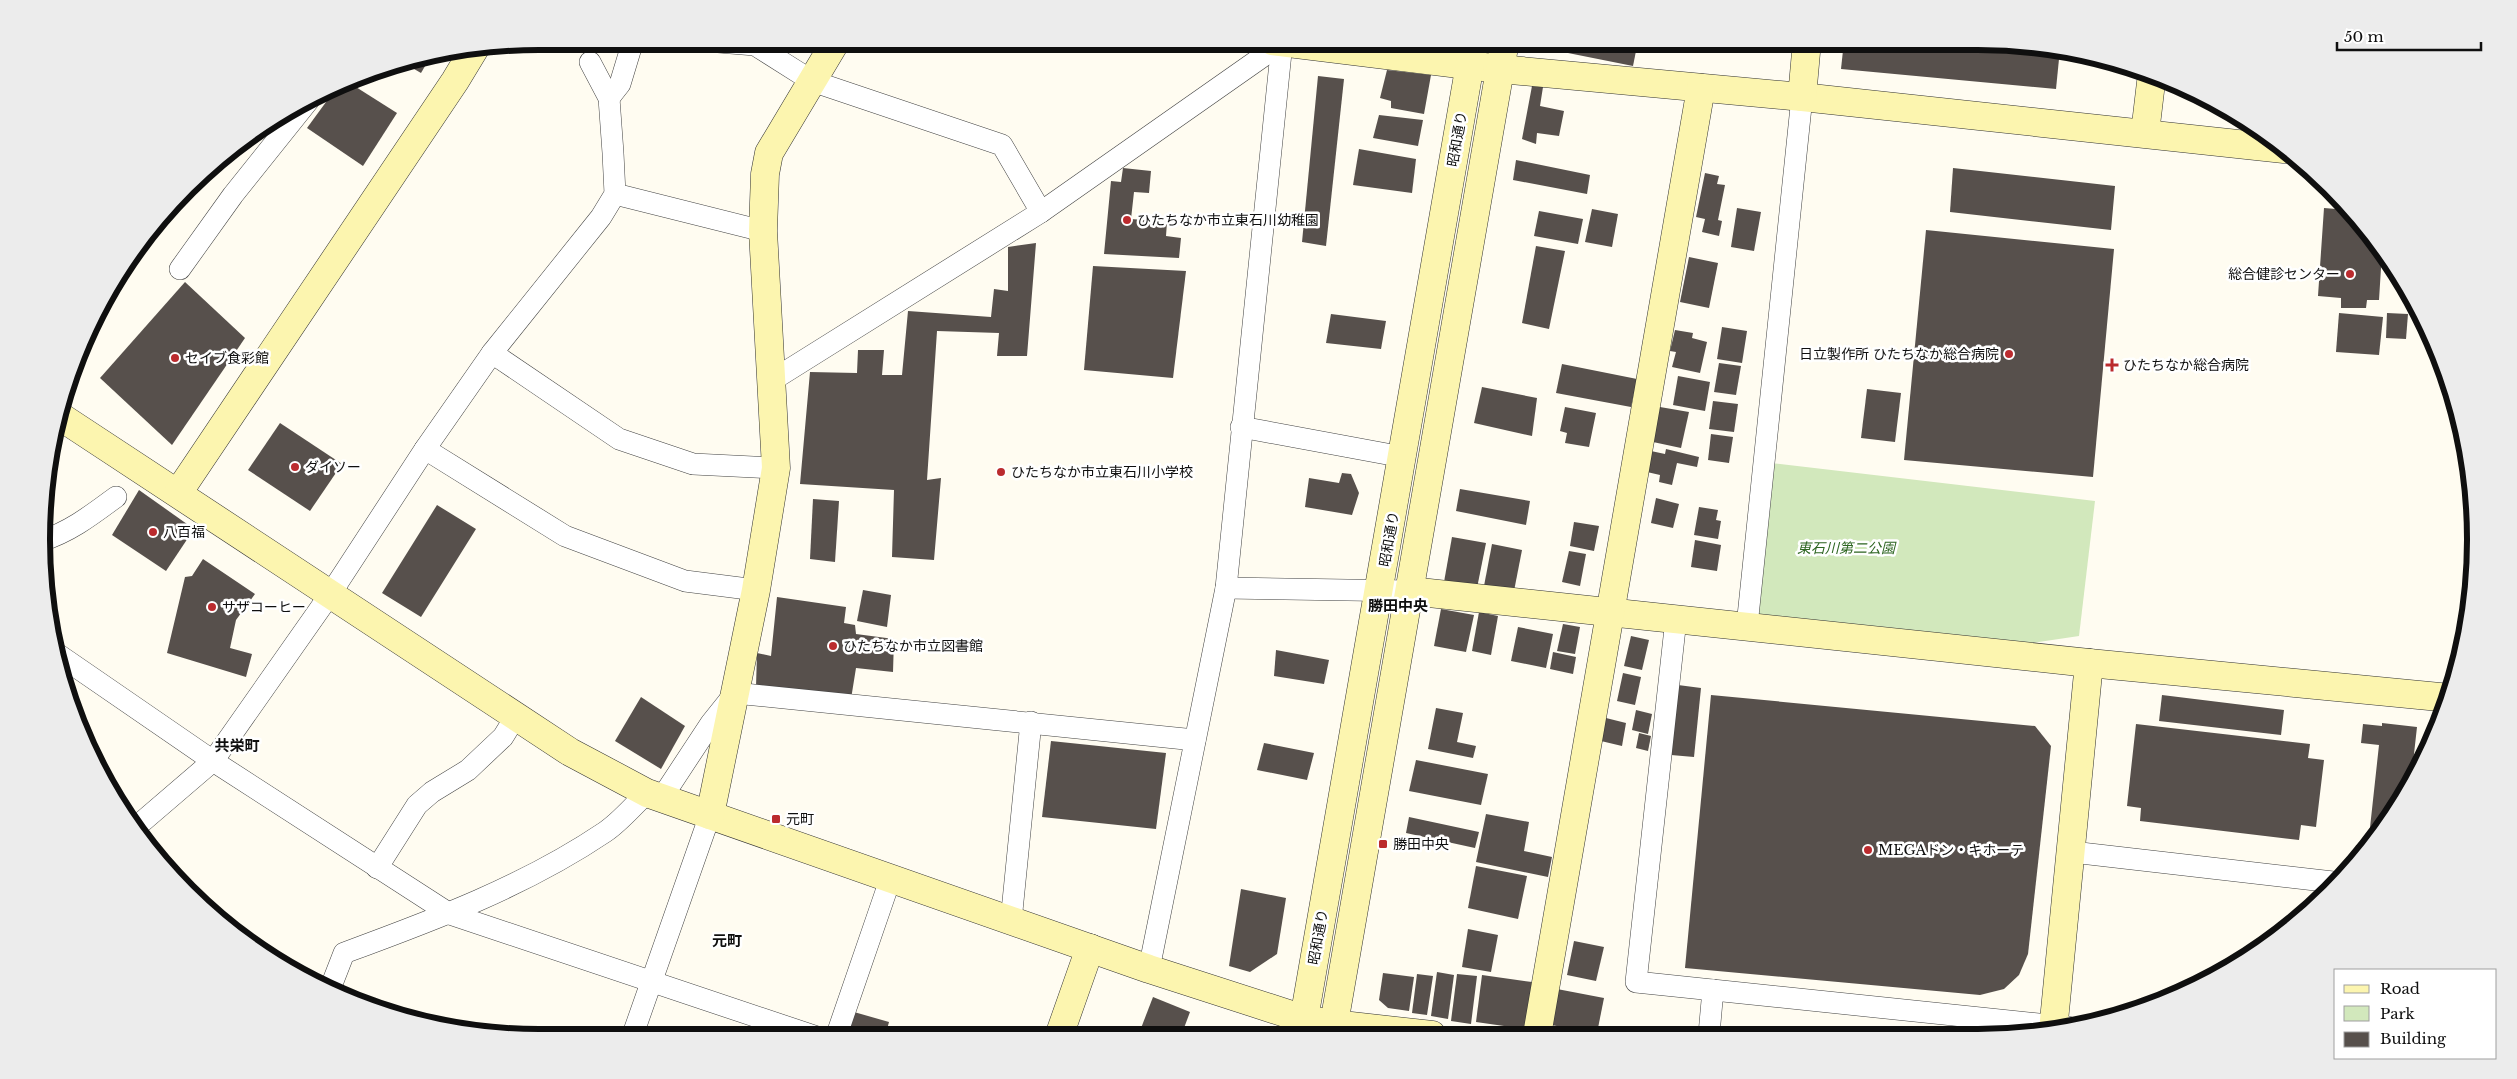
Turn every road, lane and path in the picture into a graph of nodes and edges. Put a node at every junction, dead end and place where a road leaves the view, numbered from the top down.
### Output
1 (629, 50) edge
2 (762, 50) edge
3 (831, 50) edge
4 (1266, 50) edge
5 (1276, 50) edge
6 (1419, 50) edge
7 (1503, 50) edge
8 (1806, 50) edge
9 (1472, 53) edge
10 (470, 55) edge
11 (590, 62) dead end
12 (1500, 69) junction
13 (812, 81) junction
14 (2151, 82) edge
15 (1701, 88) junction
16 (1802, 97) junction
17 (609, 98) junction
18 (297, 115) edge
19 (2145, 133) junction
20 (2272, 148) edge
21 (615, 194) junction
22 (1040, 212) junction
23 (763, 231) junction
24 (180, 269) dead end
25 (492, 353) junction
26 (772, 381) junction
27 (65, 420) edge
28 (1241, 427) junction
29 (425, 449) junction
30 (1403, 457) junction
31 (776, 468) junction
32 (178, 494) junction
33 (116, 497) dead end
34 (50, 537) edge
35 (1226, 588) junction
36 (756, 590) junction
37 (1379, 590) junction
38 (1410, 591) junction
39 (331, 594) junction
40 (1610, 613) junction
41 (1676, 619) junction
42 (1747, 626) junction
43 (65, 658) edge
44 (2089, 663) junction
45 (735, 693) junction
46 (2441, 697) edge
47 (516, 716) junction
48 (1031, 722) junction
49 (1195, 740) junction
50 (213, 761) junction
51 (654, 796) junction
52 (710, 815) junction
53 (141, 824) edge
54 (2072, 852) junction
55 (377, 868) junction
56 (890, 880) junction
57 (2328, 881) edge
58 (450, 914) junction
59 (1011, 921) junction
60 (1090, 948) junction
61 (1150, 970) junction
62 (651, 981) junction
63 (332, 983) edge
64 (1713, 990) junction
65 (2058, 1022) edge
66 (1953, 1025) edge
67 (1302, 1027) edge
68 (2021, 1027) edge
69 (635, 1029) edge
70 (793, 1029) edge
71 (839, 1029) edge
72 (1061, 1029) edge
73 (1322, 1029) edge
74 (1332, 1029) edge
75 (1537, 1029) edge
76 (1709, 1029) edge

1 - 17 street
2 - 13 street
3 - 13 street
4 - 22 street
5 - 28 street
6 - 9 street
7 - 12 street
8 - 16 street
9 - 12 street
9 - 30 street, 昭和通り
10 - 32 street
11 - 17 street
12 - 15 street
12 - 38 street
13 - 22 street
13 - 23 street
14 - 19 street
15 - 16 street
15 - 40 street
16 - 19 street
16 - 42 street
17 - 21 street
18 - 24 street
19 - 20 street
21 - 23 street
21 - 25 street
22 - 26 street
23 - 26 street
25 - 29 street
25 - 31 street
26 - 31 street
27 - 32 street
28 - 30 street
28 - 35 street
29 - 36 street
29 - 39 street
30 - 37 street, 昭和通り
31 - 36 street
32 - 39 street
33 - 34 street
35 - 37 street
35 - 49 street
36 - 45 street
37 - 38 street
37 - 67 street, 昭和通り
38 - 40 street
38 - 74 street
39 - 47 street
39 - 50 street
40 - 41 street
40 - 75 street
41 - 42 street
41 - 64 street
42 - 44 street
43 - 50 street
44 - 46 street
44 - 54 street
45 - 48 street
45 - 51 street
45 - 52 street
47 - 51 street
47 - 55 street
48 - 49 street
48 - 59 street
49 - 61 street
50 - 53 street
50 - 55 street
51 - 52 street
51 - 58 street
52 - 56 street
52 - 62 street
54 - 57 street
54 - 65 street
55 - 58 street
56 - 59 street
56 - 71 street
58 - 62 street
58 - 63 street
59 - 60 street
60 - 61 street
60 - 72 street
61 - 67 street
62 - 69 street
62 - 70 street
64 - 66 street
64 - 76 street
66 - 68 street
67 - 73 street

